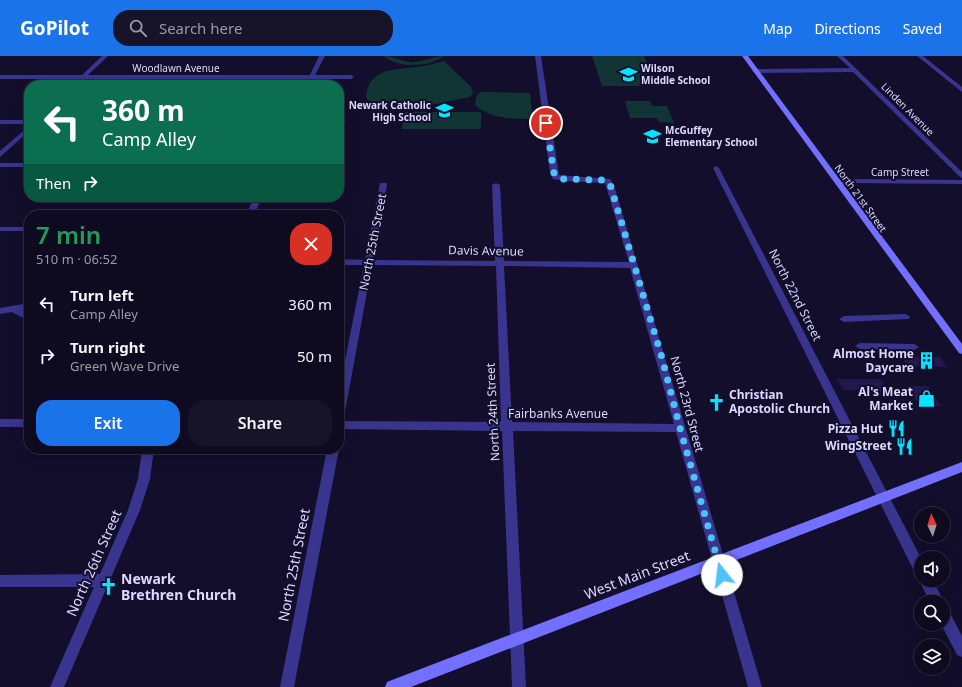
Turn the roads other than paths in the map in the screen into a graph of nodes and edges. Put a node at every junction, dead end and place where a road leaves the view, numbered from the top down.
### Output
1 (105, 56) edge
2 (322, 56) edge
3 (538, 56) edge
4 (745, 56) edge
5 (840, 56) edge
6 (920, 56) edge
7 (854, 70) junction
8 (756, 71) junction
9 (0, 77) edge
10 (83, 77) junction
11 (312, 77) junction
12 (351, 77) dead end
13 (80, 80) edge
14 (310, 80) edge
15 (962, 90) edge
16 (0, 122) edge
17 (24, 122) edge
18 (24, 133) edge
19 (0, 155) edge
20 (24, 165) edge
21 (0, 166) edge
22 (716, 168) dead end
23 (962, 176) edge
24 (962, 182) edge
25 (839, 184) junction
26 (383, 185) dead end
27 (496, 185) dead end
28 (0, 229) edge
29 (24, 229) edge
30 (344, 262) edge
31 (369, 262) junction
32 (500, 264) junction
33 (633, 265) junction
34 (24, 307) edge
35 (14, 309) junction
36 (0, 311) edge
37 (24, 315) edge
38 (905, 317) dead end
39 (844, 319) dead end
40 (860, 346) dead end
41 (914, 347) dead end
42 (962, 351) edge
43 (344, 391) edge
44 (0, 423) edge
45 (24, 423) edge
46 (344, 425) edge
47 (507, 426) junction
48 (680, 428) junction
49 (147, 454) edge
50 (332, 454) edge
51 (962, 467) edge
52 (884, 497) junction
53 (914, 557) edge
54 (718, 561) junction
55 (104, 580) junction
56 (0, 581) edge
57 (950, 627) edge
58 (517, 639) junction
59 (962, 650) edge
60 (57, 687) edge
61 (287, 687) edge
62 (392, 687) edge
63 (519, 687) edge
64 (755, 687) edge

1 - 10 street
2 - 11 street
3 - 33 street, North 23rd Street
4 - 8 main road, North 21st Street
5 - 7 street, Linden Avenue
6 - 15 street
7 - 8 street
7 - 23 street, Linden Avenue
8 - 25 main road, North 21st Street
9 - 10 street, Woodlawn Avenue
10 - 11 street, Woodlawn Avenue
10 - 13 street
11 - 12 street, Woodlawn Avenue
11 - 14 street
16 - 17 street
18 - 19 street
20 - 21 street
22 - 52 street, North 22nd Street
24 - 25 street, Camp Street
25 - 42 main road, North 21st Street
26 - 31 street, North 25th Street
27 - 32 street, North 24th Street
28 - 29 street
30 - 31 street, Davis Avenue
31 - 32 street, Davis Avenue
31 - 43 street, North 25th Street
32 - 33 street, Davis Avenue
32 - 47 street, North 24th Street
33 - 48 street, North 23rd Street
34 - 35 street
35 - 36 street
35 - 37 street
38 - 39 street
40 - 41 street
44 - 45 street
46 - 47 street, Fairbanks Avenue
47 - 48 street, Fairbanks Avenue
47 - 58 street, North 24th Street
48 - 54 street, North 23rd Street
49 - 55 street, North 26th Street
50 - 61 street, North 25th Street
51 - 52 main road, West Main Street
52 - 53 street, North 22nd Street
52 - 54 main road, West Main Street
54 - 58 main road, West Main Street
54 - 64 street, North 23rd Street
55 - 56 street
55 - 60 street, North 26th Street
57 - 59 street
58 - 62 main road, West Main Street
58 - 63 street, North 24th Street

